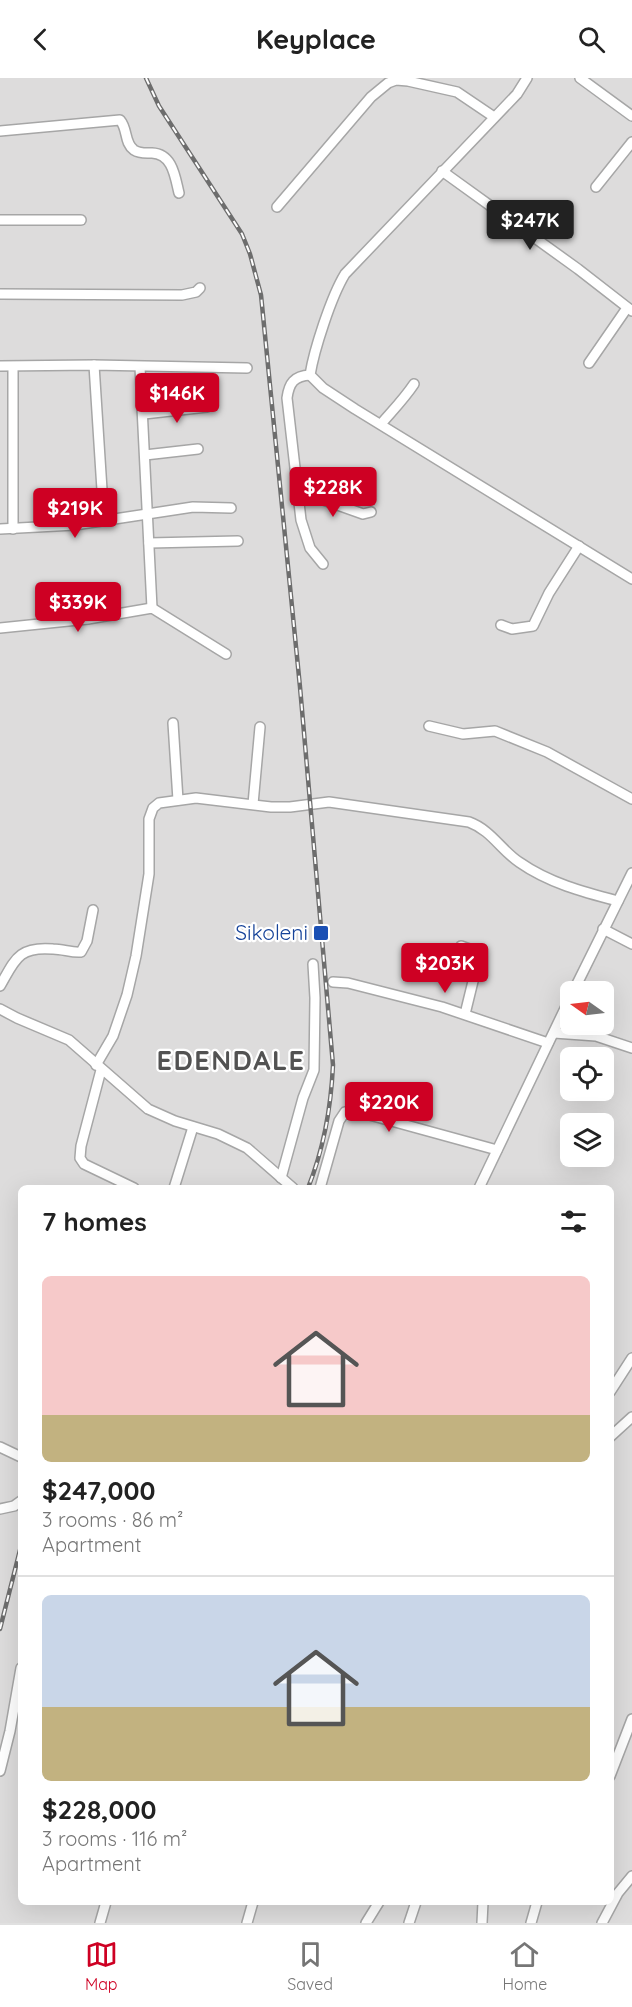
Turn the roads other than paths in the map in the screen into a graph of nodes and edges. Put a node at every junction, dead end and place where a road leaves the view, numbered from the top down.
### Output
1 (527, 78) edge
2 (580, 78) edge
3 (632, 116) edge
4 (494, 117) junction
5 (0, 131) edge
6 (632, 142) edge
7 (442, 171) junction
8 (596, 187) dead end
9 (179, 193) dead end
10 (277, 207) dead end
11 (0, 220) edge
12 (81, 220) dead end
13 (201, 288) dead end
14 (0, 294) edge
15 (629, 310) edge
16 (589, 363) dead end
17 (94, 365) junction
18 (0, 366) edge
19 (13, 367) junction
20 (140, 367) junction
21 (247, 368) dead end
22 (310, 375) junction
23 (414, 384) dead end
24 (207, 407) dead end
25 (144, 414) junction
26 (381, 424) junction
27 (198, 449) dead end
28 (145, 455) junction
29 (298, 491) junction
30 (231, 508) dead end
31 (371, 512) dead end
32 (147, 513) junction
33 (104, 521) junction
34 (0, 529) edge
35 (14, 529) junction
36 (238, 541) dead end
37 (149, 543) junction
38 (579, 546) junction
39 (323, 564) dead end
40 (632, 579) edge
41 (152, 608) junction
42 (501, 625) dead end
43 (0, 628) edge
44 (226, 654) dead end
45 (173, 723) dead end
46 (429, 726) dead end
47 (260, 727) dead end
48 (632, 799) edge
49 (178, 800) junction
50 (253, 804) junction
51 (632, 873) edge
52 (628, 889) edge
53 (618, 901) junction
54 (93, 910) dead end
55 (603, 929) junction
56 (632, 944) edge
57 (461, 946) dead end
58 (313, 964) dead end
59 (578, 981) edge
60 (333, 982) dead end
61 (0, 986) edge
62 (0, 1009) edge
63 (465, 1014) junction
64 (560, 1020) edge
65 (554, 1033) junction
66 (548, 1043) junction
67 (632, 1048) edge
68 (98, 1067) junction
69 (193, 1127) junction
70 (497, 1150) junction
71 (281, 1178) junction
72 (128, 1185) edge
73 (175, 1185) edge
74 (289, 1185) edge
75 (321, 1185) edge
76 (480, 1185) edge
77 (632, 1358) edge
78 (614, 1386) edge
79 (632, 1417) edge
80 (614, 1433) edge
81 (0, 1447) edge
82 (18, 1456) edge
83 (18, 1503) edge
84 (0, 1509) edge
85 (18, 1685) edge
86 (632, 1719) edge
87 (614, 1766) edge
88 (0, 1771) edge
89 (632, 1876) edge
90 (614, 1900) edge
91 (105, 1905) edge
92 (252, 1905) edge
93 (377, 1905) edge
94 (415, 1905) edge
95 (483, 1905) edge
96 (536, 1905) edge
97 (612, 1905) edge
98 (100, 1923) edge
99 (248, 1923) edge
100 (366, 1923) edge
101 (408, 1923) edge
102 (482, 1923) edge
103 (531, 1923) edge
104 (602, 1923) edge

1 - 4 street
2 - 3 street
4 - 7 street
4 - 10 street
5 - 9 street
6 - 8 street
7 - 15 street
7 - 22 street
11 - 12 street
13 - 14 street
15 - 16 street
17 - 19 street
17 - 20 street
17 - 33 street
18 - 19 street
19 - 35 street
20 - 21 street
20 - 25 street
22 - 26 street
22 - 29 street
23 - 26 street
24 - 25 street
25 - 28 street
26 - 38 street
27 - 28 street
28 - 32 street
29 - 31 street
29 - 39 street
30 - 32 street
32 - 33 street
32 - 37 street
33 - 35 street
34 - 35 street
36 - 37 street
37 - 41 street
38 - 40 street
38 - 42 street
41 - 43 street
41 - 44 street
45 - 49 street
46 - 48 street
47 - 50 street
49 - 50 street
49 - 68 street
50 - 53 street
51 - 52 street
52 - 53 street
53 - 55 street
54 - 61 street
55 - 56 street
55 - 59 street
57 - 63 street
58 - 71 street
60 - 63 street
62 - 68 street
63 - 66 street
64 - 65 street
65 - 66 street
65 - 67 street
66 - 70 street
68 - 69 street
68 - 72 street
69 - 71 street
69 - 73 street
70 - 75 street
70 - 76 street
71 - 74 street
77 - 78 street
79 - 80 street
81 - 82 street
83 - 84 street
85 - 88 street
86 - 87 street
89 - 90 street
91 - 98 street
92 - 99 street
93 - 100 street
94 - 101 street
95 - 102 street
96 - 103 street
97 - 104 street

